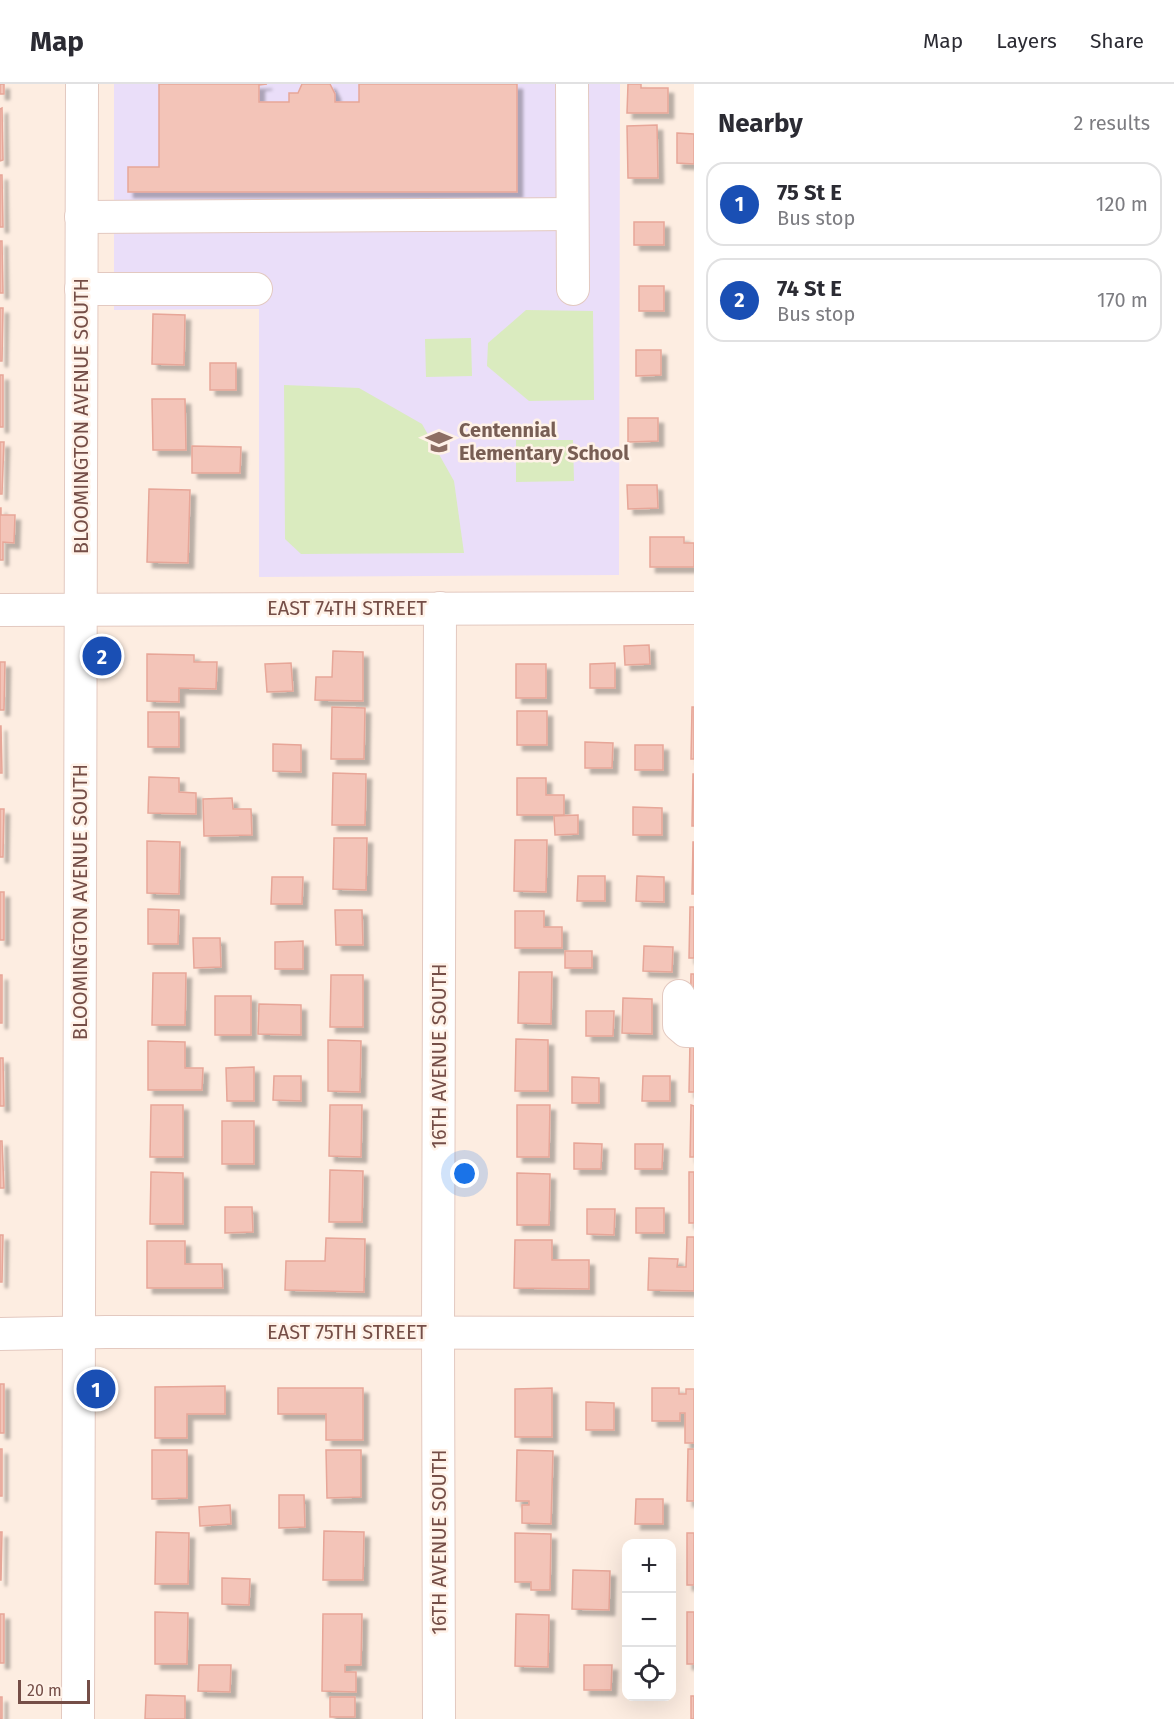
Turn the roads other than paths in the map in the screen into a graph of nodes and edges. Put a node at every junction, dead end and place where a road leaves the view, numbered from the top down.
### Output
1 (82, 84) edge
2 (572, 84) edge
3 (573, 214) junction
4 (81, 217) junction
5 (81, 289) junction
6 (256, 289) dead end
7 (573, 289) dead end
8 (440, 608) junction
9 (694, 608) edge
10 (81, 609) junction
11 (0, 610) edge
12 (679, 996) dead end
13 (694, 1031) edge
14 (438, 1332) junction
15 (79, 1333) junction
16 (0, 1334) edge
17 (694, 1334) edge
18 (78, 1719) edge
19 (439, 1719) edge

1 - 4 street, BLOOMINGTON AVENUE SOUTH
2 - 3 street
3 - 4 street
3 - 7 street
4 - 5 street, BLOOMINGTON AVENUE SOUTH
5 - 6 street
5 - 10 street, BLOOMINGTON AVENUE SOUTH
8 - 9 street, EAST 74TH STREET
8 - 10 street, EAST 74TH STREET
8 - 14 street, 16TH AVENUE SOUTH
10 - 11 street, EAST 74TH STREET
10 - 15 street, BLOOMINGTON AVENUE SOUTH
12 - 13 street
14 - 15 street, EAST 75TH STREET
14 - 17 street, EAST 75TH STREET
14 - 19 street, 16TH AVENUE SOUTH
15 - 16 street, EAST 75TH STREET
15 - 18 street, BLOOMINGTON AVENUE SOUTH

